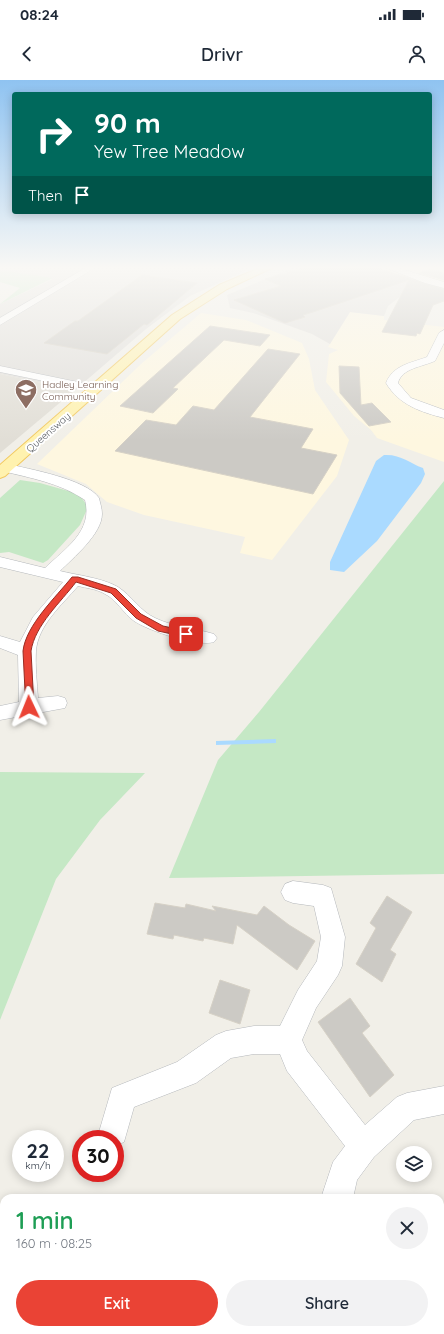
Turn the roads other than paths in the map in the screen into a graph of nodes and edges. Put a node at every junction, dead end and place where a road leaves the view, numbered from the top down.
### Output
1 (170, 325) edge
2 (444, 333) edge
3 (0, 369) edge
4 (97, 390) junction
5 (444, 414) edge
6 (3, 470) edge
7 (0, 562) edge
8 (49, 573) junction
9 (75, 579) junction
10 (208, 638) dead end
11 (0, 642) edge
12 (27, 651) junction
13 (58, 703) dead end
14 (29, 707) junction
15 (0, 713) edge
16 (293, 892) dead end
17 (288, 1040) junction
18 (444, 1100) edge
19 (114, 1130) edge
20 (363, 1146) junction
21 (338, 1194) edge

1 - 4 main road, Queensway
2 - 5 street
3 - 4 street
4 - 6 main road, Queensway
6 - 8 street
7 - 8 street
8 - 9 street
9 - 10 street
9 - 12 street
11 - 12 street
12 - 14 street
13 - 14 street
14 - 15 street
16 - 17 street
17 - 19 street
17 - 20 street
18 - 20 street
20 - 21 street

